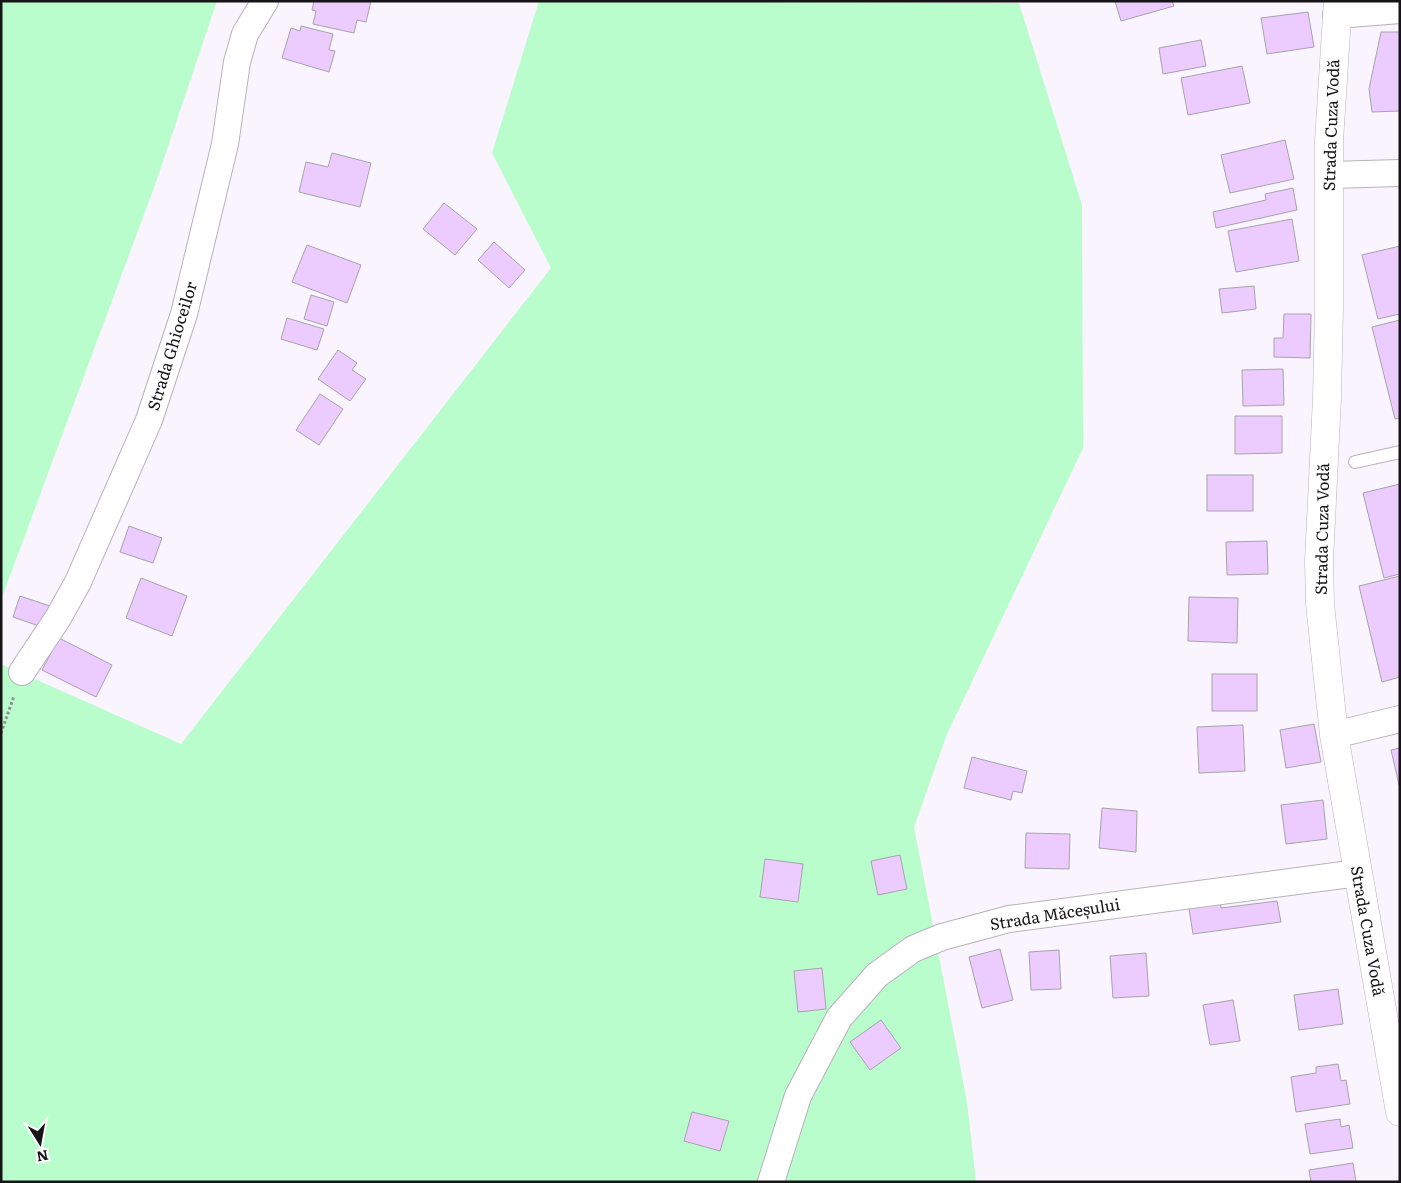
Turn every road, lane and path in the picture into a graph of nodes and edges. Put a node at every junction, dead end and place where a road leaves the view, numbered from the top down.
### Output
1 (265, 1) edge
2 (1337, 8) edge
3 (1400, 10) edge
4 (1400, 173) edge
5 (1329, 175) junction
6 (1400, 452) edge
7 (1355, 462) dead end
8 (22, 672) joint
9 (1400, 719) edge
10 (1, 733) edge
11 (1334, 735) junction
12 (1358, 873) junction
13 (1400, 1112) edge
14 (771, 1182) edge

1 - 8 street, Strada Ghioceilor
2 - 3 street
2 - 5 street, Strada Cuza Vodă
4 - 5 street
5 - 11 street, Strada Cuza Vodă
6 - 7 lane
8 - 10 path
9 - 11 street
11 - 12 street, Strada Cuza Vodă
12 - 13 street, Strada Cuza Vodă
12 - 14 street, Strada Măceșului

